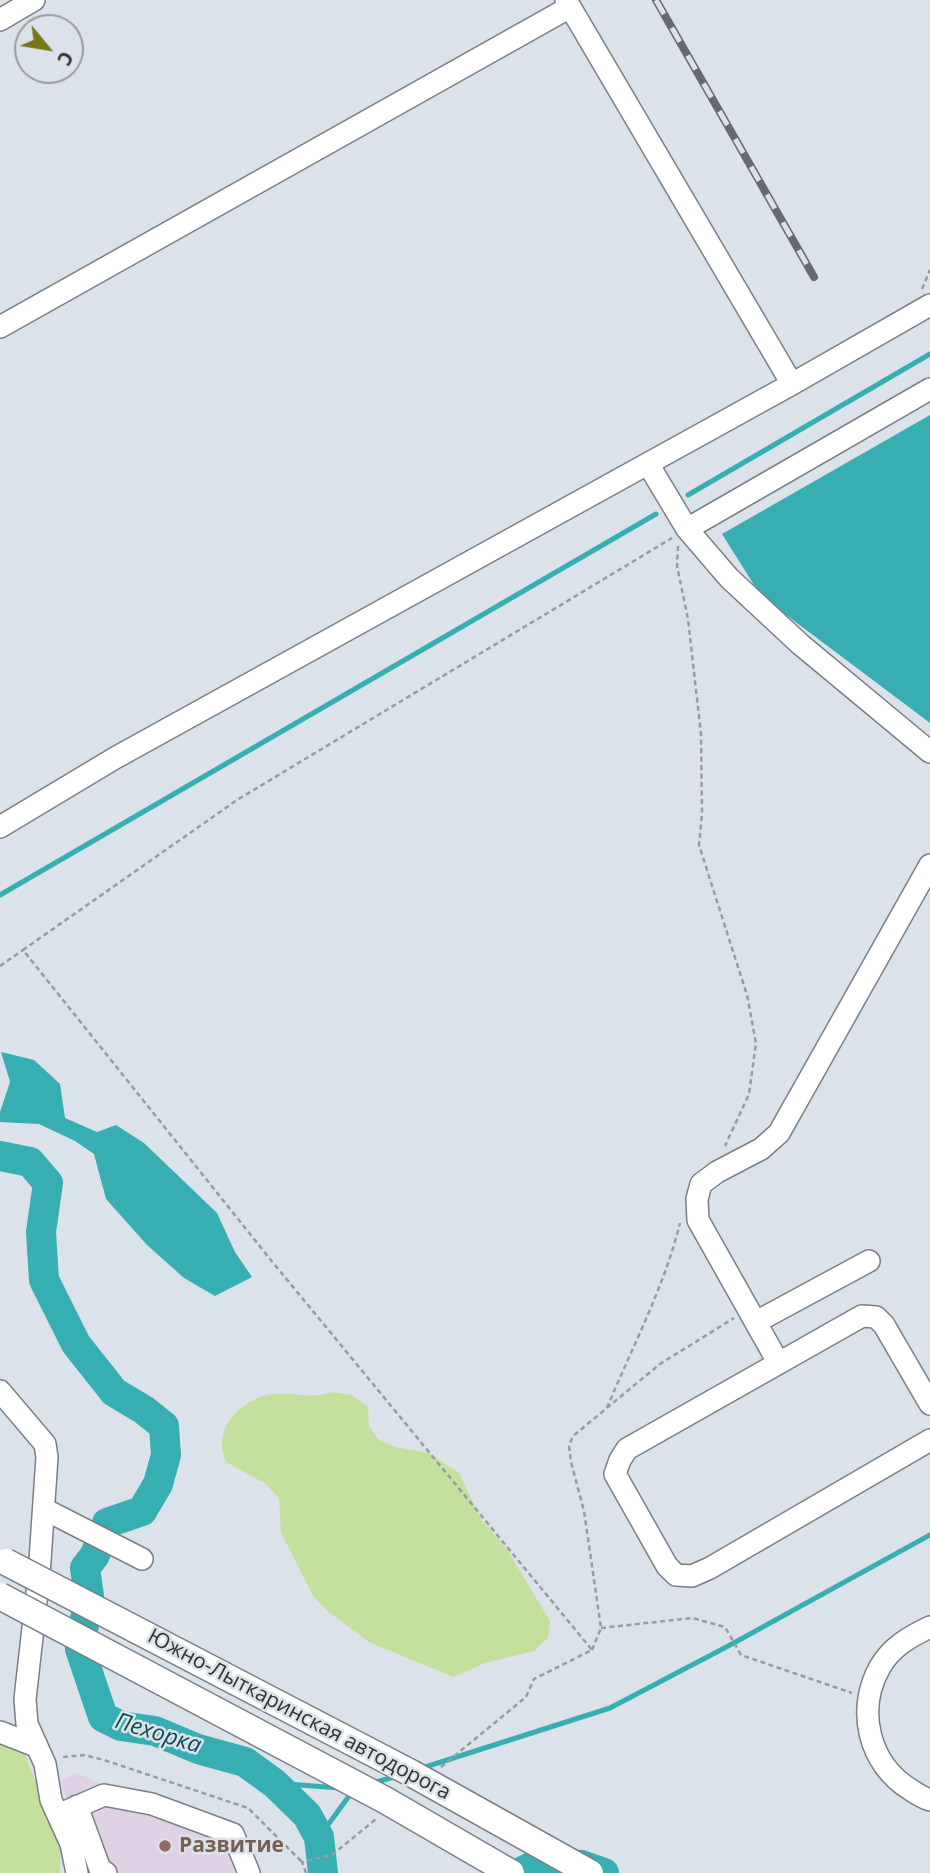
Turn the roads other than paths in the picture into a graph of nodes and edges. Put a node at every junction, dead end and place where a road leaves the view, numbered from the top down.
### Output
1 (34, 0) edge
2 (568, 3) edge
3 (0, 20) edge
4 (930, 305) edge
5 (0, 327) edge
6 (792, 384) junction
7 (930, 389) edge
8 (648, 464) junction
9 (683, 532) junction
10 (930, 752) edge
11 (0, 827) edge
12 (930, 865) edge
13 (869, 1261) dead end
14 (756, 1322) junction
15 (778, 1362) junction
16 (0, 1391) edge
17 (930, 1404) edge
18 (930, 1440) edge
19 (44, 1509) junction
20 (142, 1559) dead end
21 (6, 1562) dead end
22 (0, 1596) edge
23 (930, 1627) edge
24 (0, 1731) edge
25 (41, 1755) junction
26 (930, 1800) edge
27 (67, 1810) junction
28 (77, 1873) edge
29 (106, 1873) edge
30 (249, 1873) edge
31 (511, 1873) edge
32 (590, 1873) edge

1 - 3 street
2 - 5 street
2 - 6 street
4 - 6 street
6 - 8 street
7 - 9 street
8 - 9 street
8 - 11 street
9 - 10 street
12 - 14 street
13 - 14 street
14 - 15 street
15 - 17 street
15 - 18 street
16 - 19 street
19 - 20 street
19 - 25 street
21 - 32 main road, Южно-Лыткаринская автодорога, bridge
22 - 31 main road, Южно-Лыткаринская автодорога, bridge
23 - 26 street
24 - 25 street
25 - 27 street
27 - 28 street
27 - 29 street
27 - 30 street

